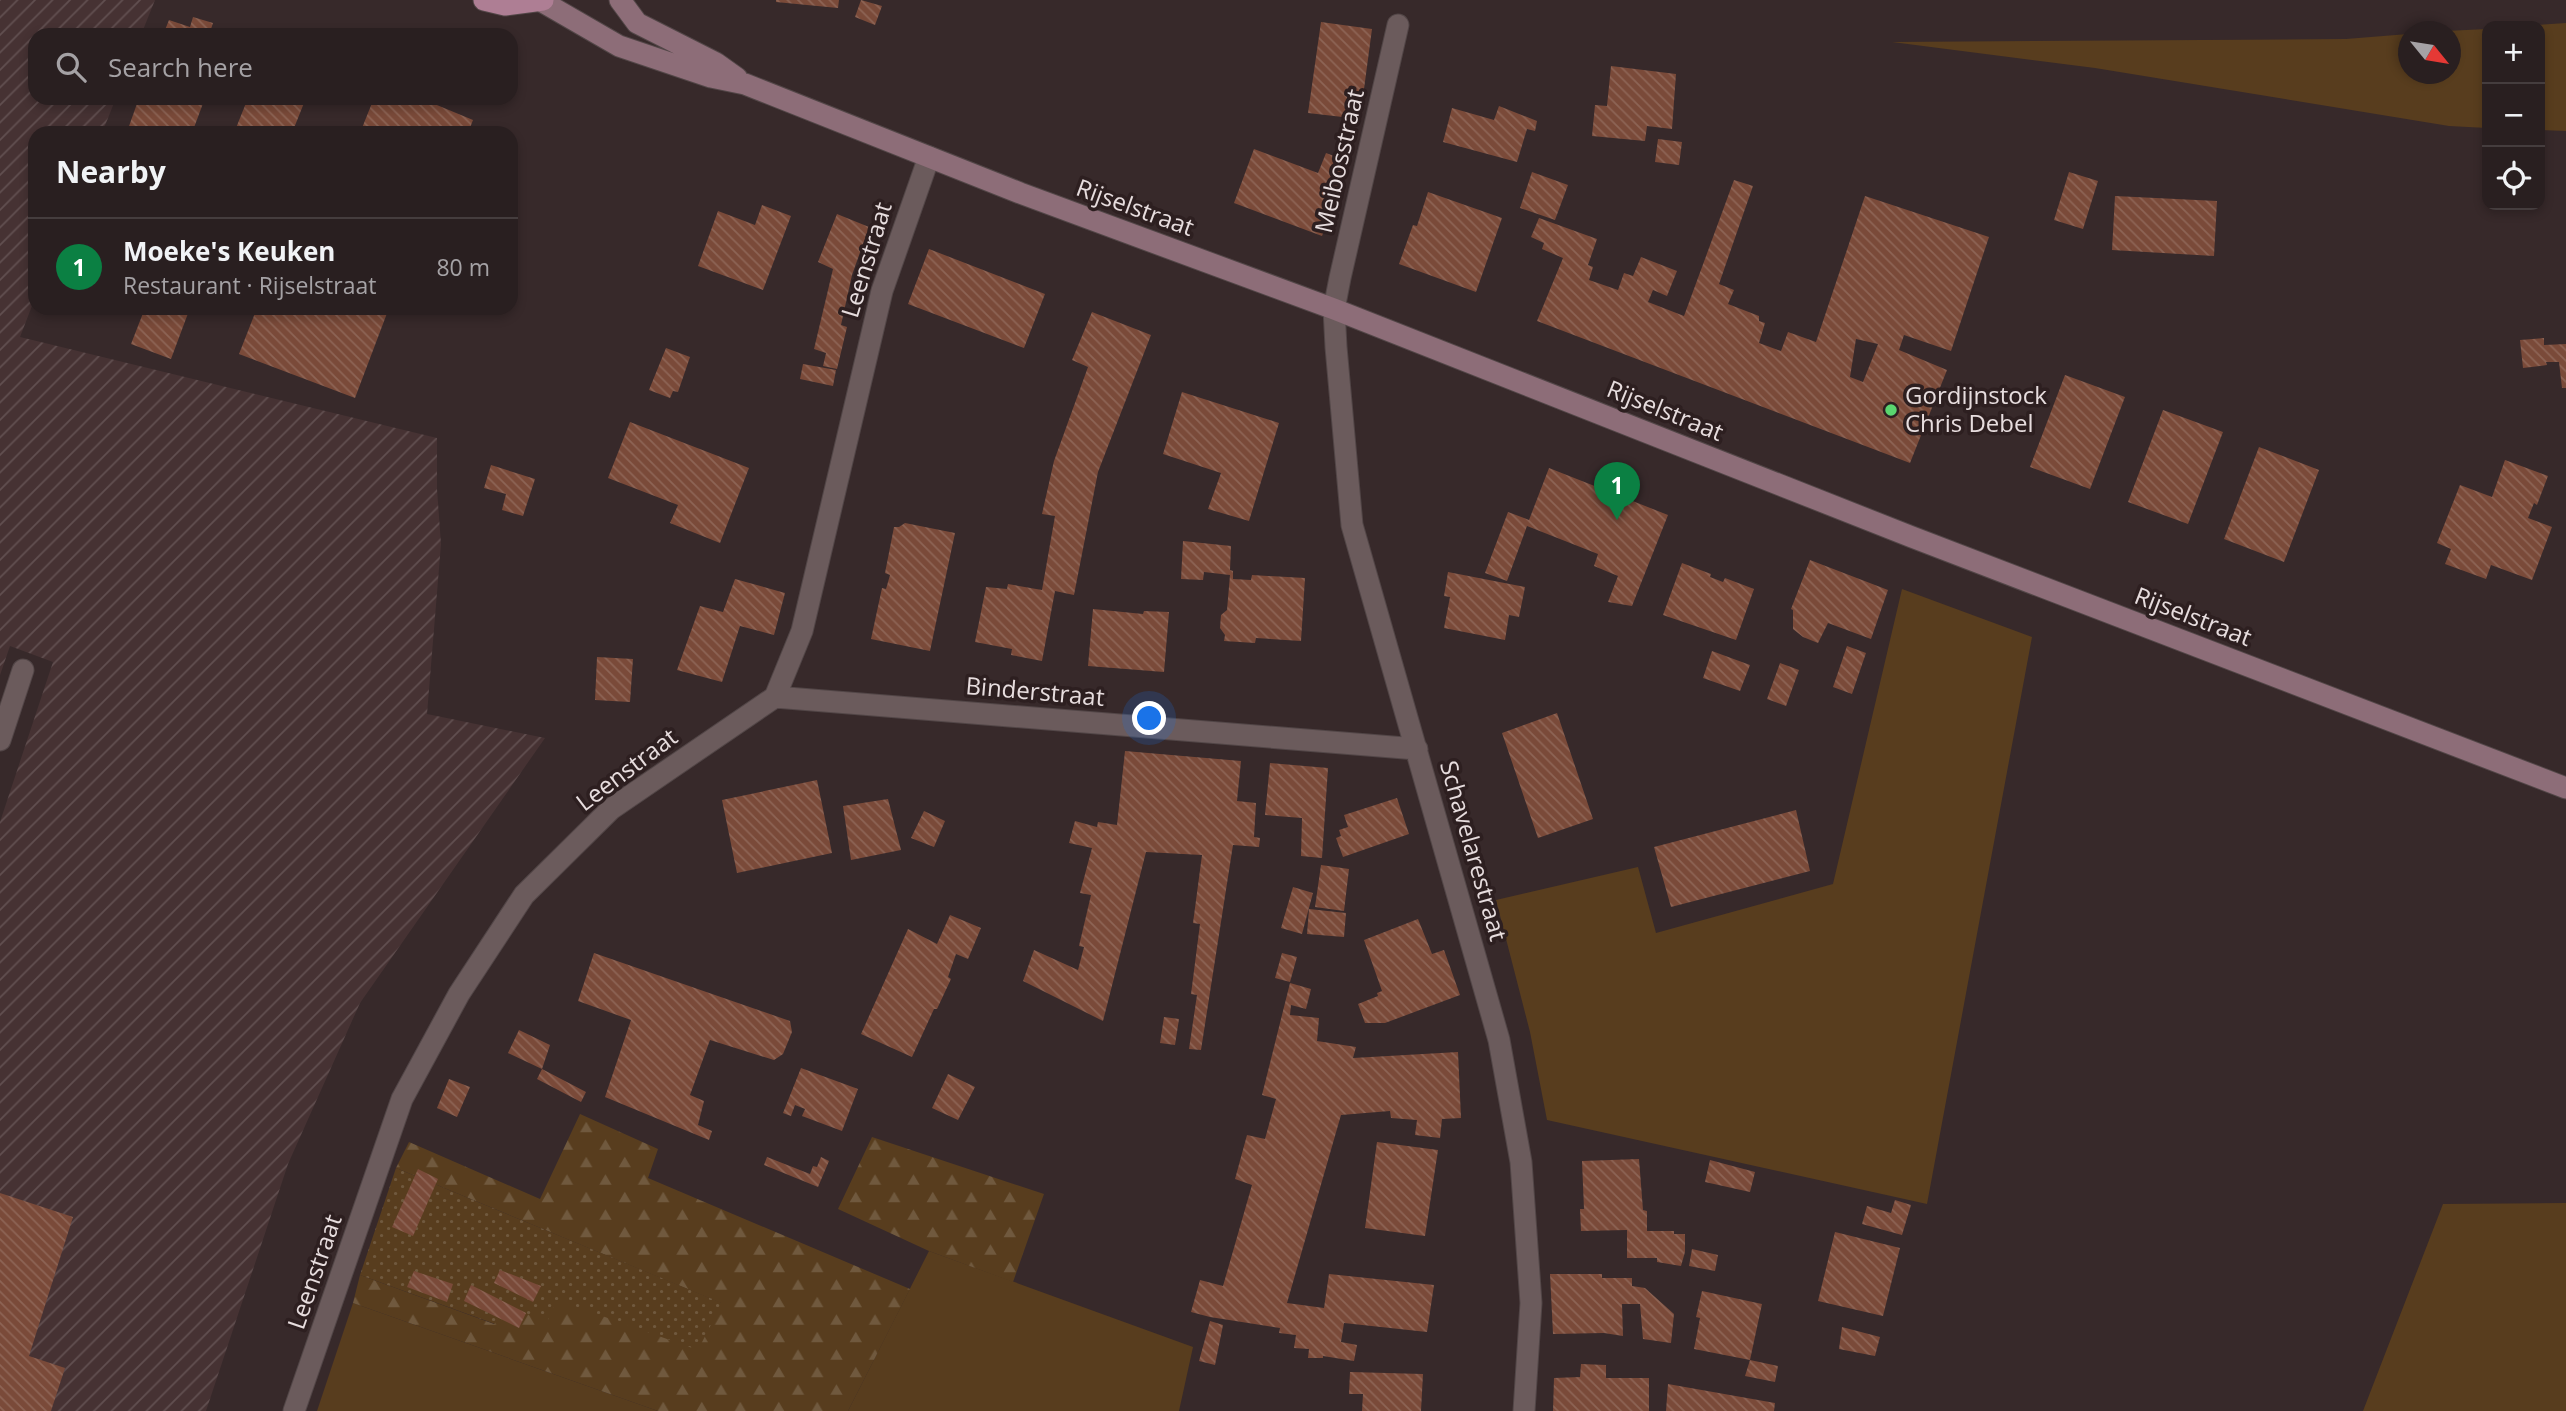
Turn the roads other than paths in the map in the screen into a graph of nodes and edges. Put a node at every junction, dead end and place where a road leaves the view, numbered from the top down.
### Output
1 (484, 0) edge
2 (621, 0) edge
3 (542, 1) edge
4 (1398, 25) dead end
5 (745, 83) junction
6 (929, 157) junction
7 (1334, 309) junction
8 (23, 670) dead end
9 (775, 697) junction
10 (0, 740) edge
11 (1418, 749) junction
12 (2566, 788) edge
13 (294, 1411) edge
14 (1524, 1411) edge

1 - 3 main road
2 - 5 street, Rijselstraat
3 - 5 street, Rijselstraat
4 - 7 street, Meibosstraat
5 - 6 street, Rijselstraat
6 - 7 street, Rijselstraat
6 - 9 street, Leenstraat
7 - 11 street, Schavelarestraat
7 - 12 street, Rijselstraat
8 - 10 street
9 - 11 street, Binderstraat
9 - 13 street, Leenstraat
11 - 14 street, Schavelarestraat

